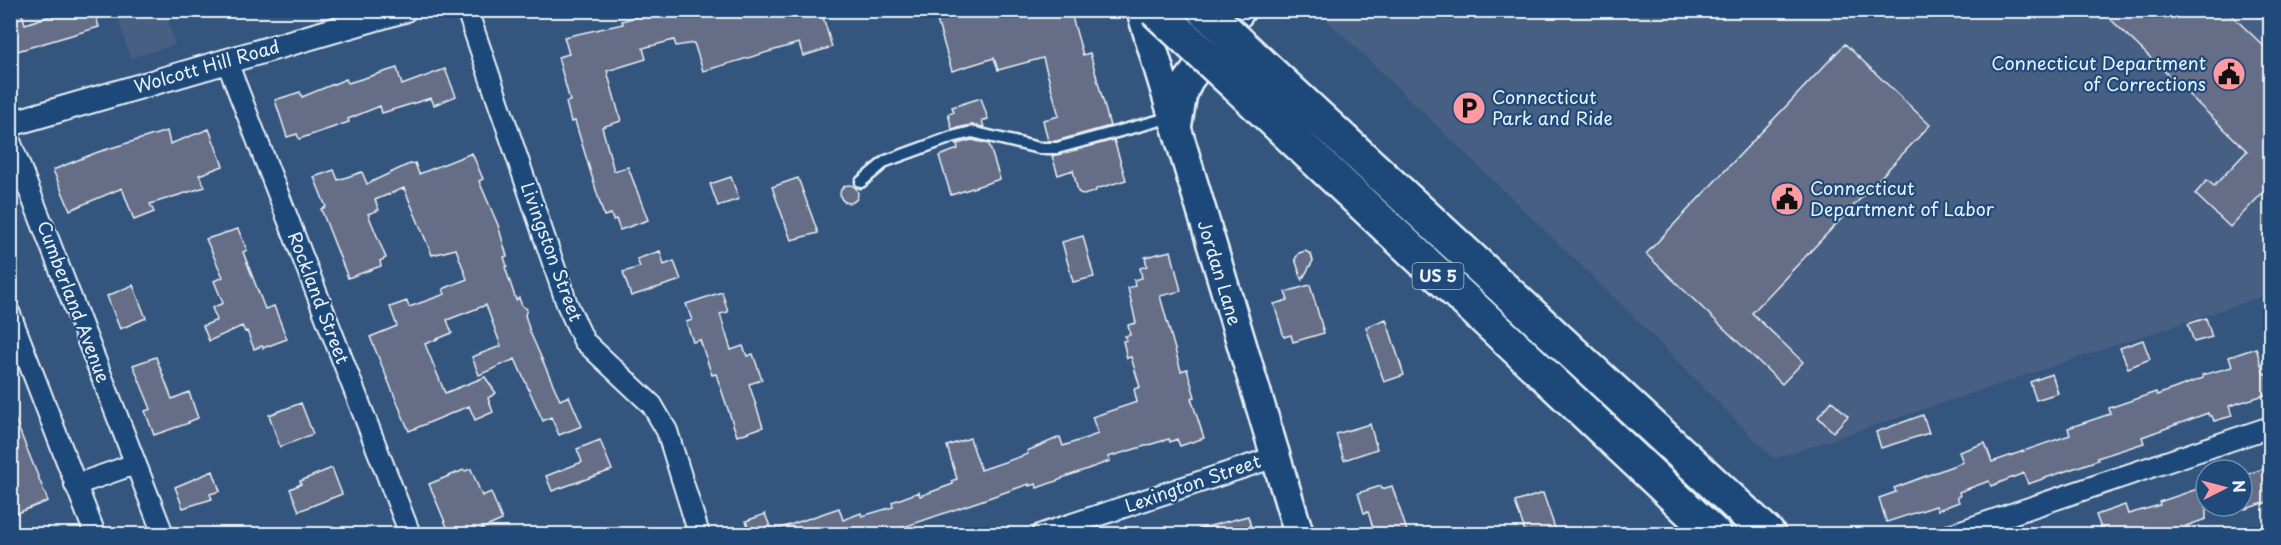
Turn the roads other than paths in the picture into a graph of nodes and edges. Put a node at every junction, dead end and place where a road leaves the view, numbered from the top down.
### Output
1 (404, 10) edge
2 (467, 10) edge
3 (1141, 10) edge
4 (1155, 10) edge
5 (1204, 10) edge
6 (1241, 10) edge
7 (227, 62) junction
8 (10, 124) edge
9 (1174, 124) junction
10 (10, 141) edge
11 (861, 182) dead end
12 (10, 314) edge
13 (2271, 428) edge
14 (1275, 457) junction
15 (135, 464) junction
16 (1639, 465) junction
17 (75, 485) junction
18 (95, 534) edge
19 (163, 534) edge
20 (410, 534) edge
21 (699, 534) edge
22 (1042, 534) edge
23 (1299, 534) edge
24 (1686, 534) edge
25 (1714, 534) edge
26 (1768, 534) edge
27 (1952, 534) edge

1 - 7 street, Wolcott Hill Road
2 - 21 street, Livingston Street
3 - 9 main road, Jordan Lane
4 - 16 highway, US 5, bridge
5 - 26 highway, US 5, bridge
6 - 9 main road
7 - 8 street, Wolcott Hill Road
7 - 20 street, Rockland Street
9 - 11 lane
9 - 14 main road, Jordan Lane
10 - 15 street, Cumberland Avenue
12 - 17 street
13 - 27 street
14 - 22 street, Lexington Street
14 - 23 main road, Jordan Lane
15 - 17 street
15 - 19 street, Cumberland Avenue
16 - 24 highway
16 - 25 highway, US 5
17 - 18 street

